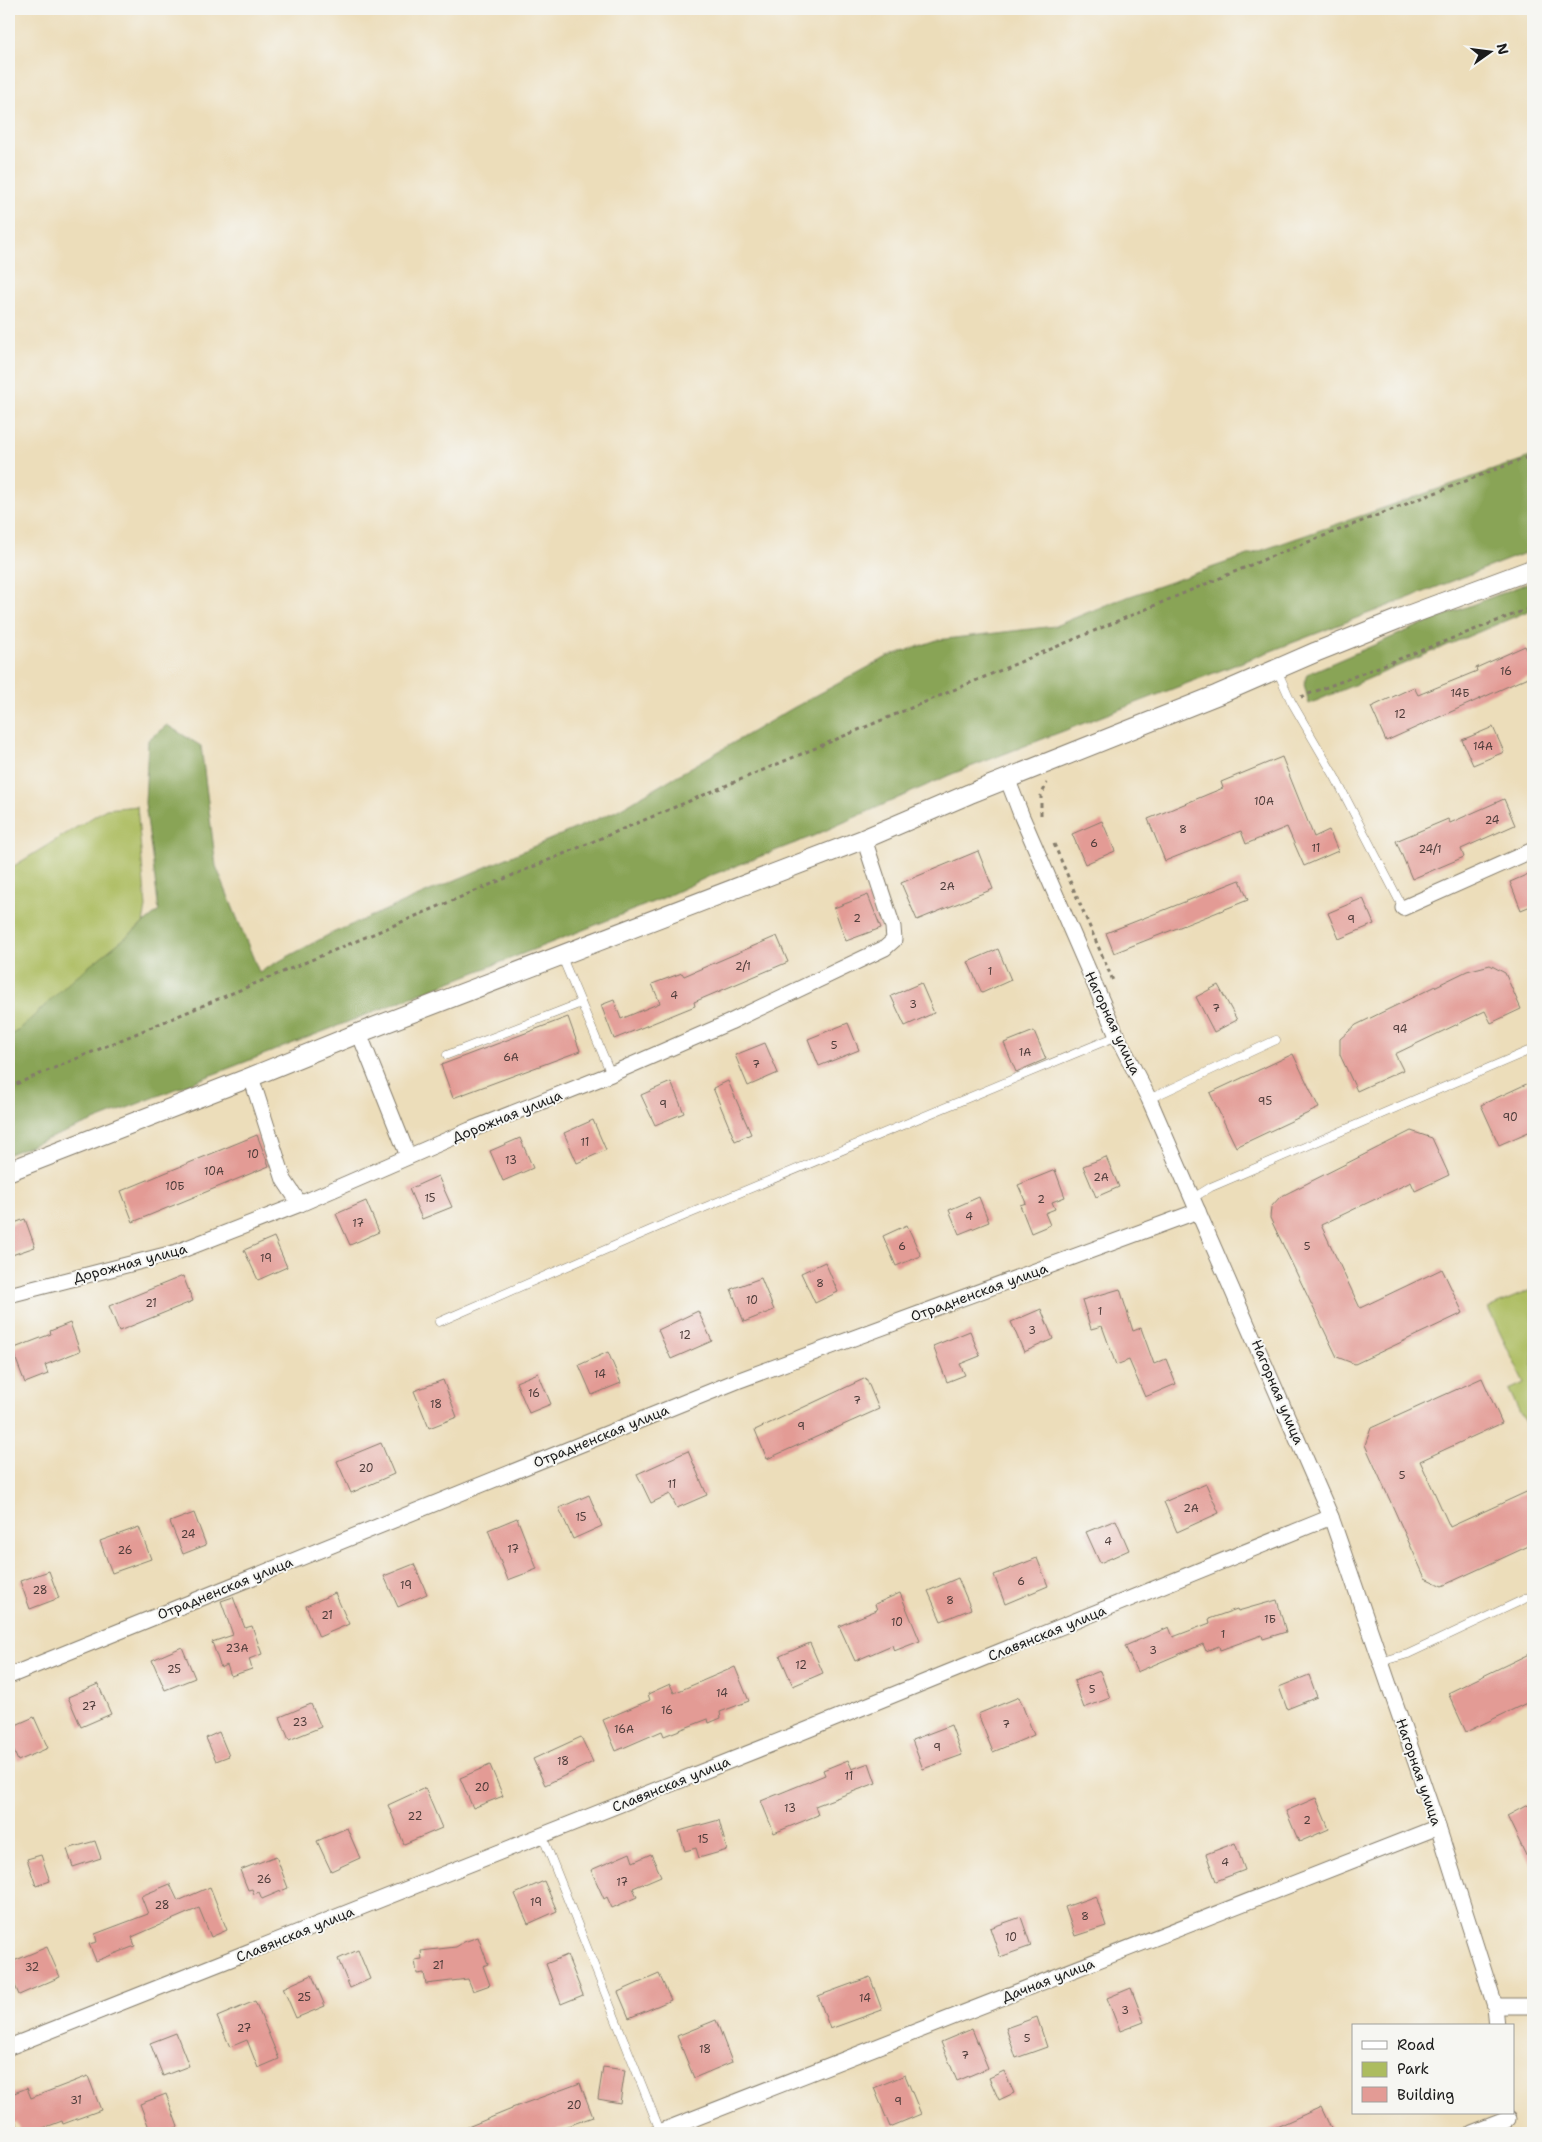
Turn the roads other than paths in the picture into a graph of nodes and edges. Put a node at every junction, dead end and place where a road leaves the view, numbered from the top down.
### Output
1 (1533, 569) edge
2 (1277, 670) junction
3 (1007, 778) junction
4 (864, 839) junction
5 (1533, 850) edge
6 (1403, 908) joint
7 (561, 955) junction
8 (581, 1002) junction
9 (359, 1033) junction
10 (1117, 1036) junction
11 (1276, 1040) dead end
12 (1533, 1050) edge
13 (446, 1055) dead end
14 (611, 1074) junction
15 (251, 1078) junction
16 (1149, 1099) junction
17 (408, 1156) junction
18 (9, 1171) edge
19 (300, 1204) junction
20 (1196, 1204) junction
21 (9, 1295) edge
22 (439, 1322) dead end
23 (1331, 1517) junction
24 (1533, 1594) edge
25 (1380, 1662) junction
26 (9, 1676) edge
27 (1438, 1827) junction
28 (542, 1835) junction
29 (1495, 2006) junction
30 (1533, 2006) edge
31 (1497, 2024) edge
32 (9, 2047) edge
33 (1508, 2122) edge
34 (660, 2133) edge
35 (1472, 2133) edge

1 - 2 street
2 - 3 street
2 - 6 lane
3 - 4 street
3 - 10 street, Нагорная улица
4 - 7 street
4 - 14 street, Дорожная улица
5 - 6 street
7 - 8 lane
7 - 9 street
8 - 13 lane
8 - 14 lane
9 - 15 street
9 - 17 street
10 - 16 street, Нагорная улица
10 - 22 lane
11 - 16 lane
12 - 20 lane
14 - 17 street, Дорожная улица
15 - 18 street
15 - 19 street
16 - 20 street, Нагорная улица
17 - 19 street, Дорожная улица
19 - 21 street, Дорожная улица
20 - 23 street, Нагорная улица
20 - 26 street, Отрадненская улица
23 - 25 street, Нагорная улица
23 - 28 street, Славянская улица
24 - 25 lane
25 - 27 street, Нагорная улица
27 - 29 street, Нагорная улица
27 - 34 street, Дачная улица
28 - 32 street, Славянская улица
28 - 34 lane
29 - 30 street
29 - 31 street, Нагорная улица
33 - 35 street

